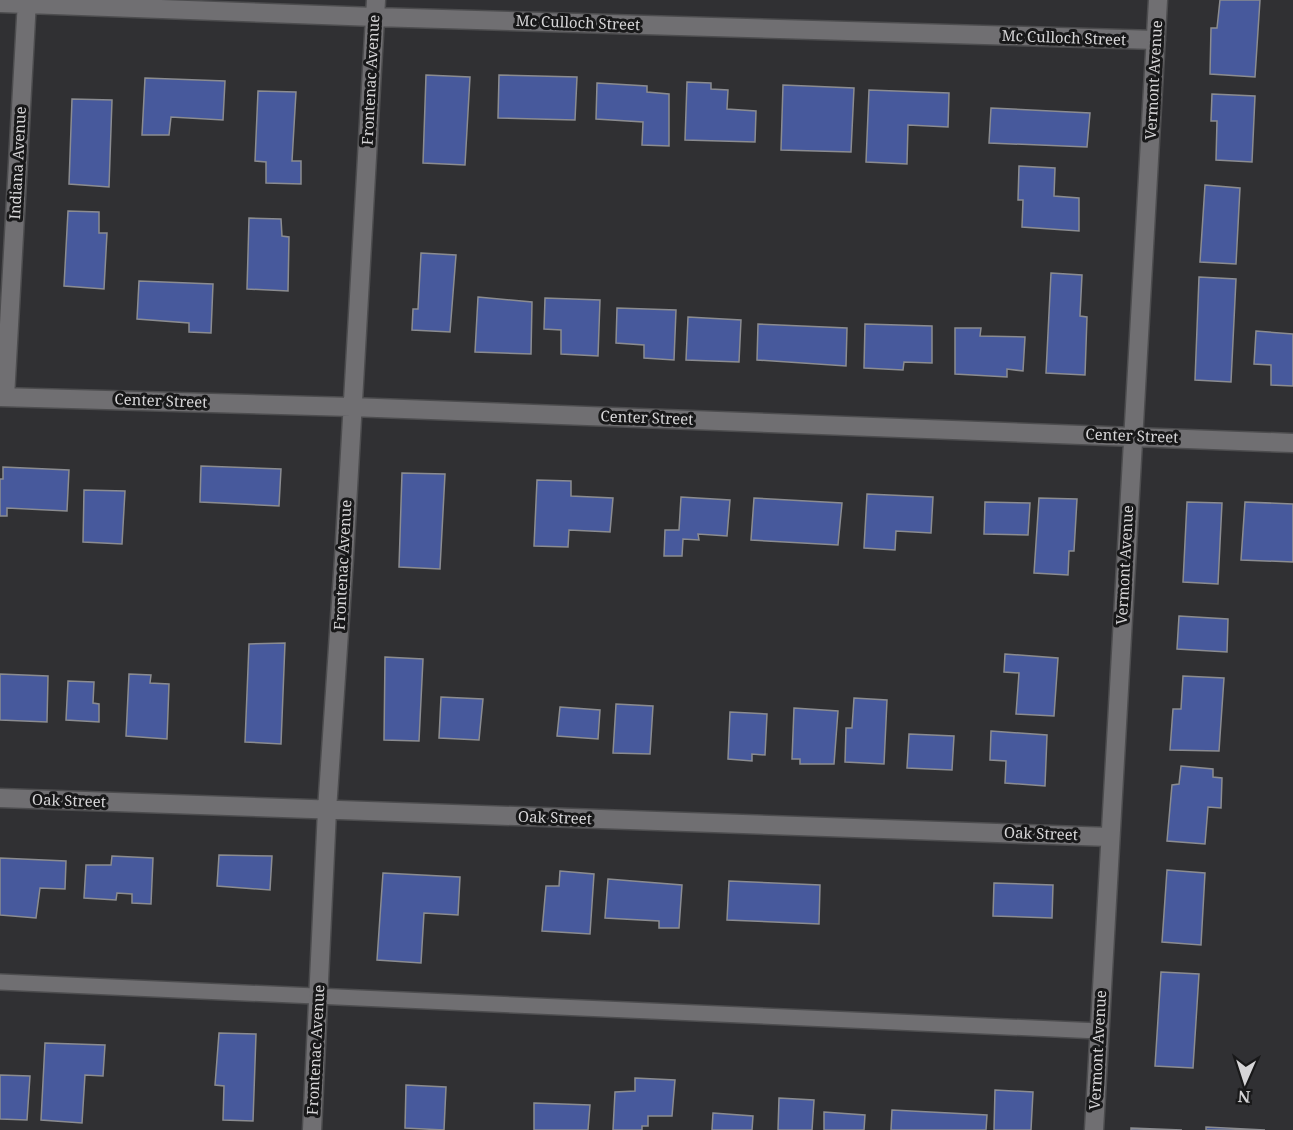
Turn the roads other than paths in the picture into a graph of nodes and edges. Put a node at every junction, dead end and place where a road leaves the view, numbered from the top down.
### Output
1 (1158, 0) edge
2 (27, 2) edge
3 (0, 3) edge
4 (375, 9) edge
5 (1156, 40) junction
6 (3, 397) edge
7 (351, 407) junction
8 (1132, 436) junction
9 (1293, 443) edge
10 (0, 798) edge
11 (327, 810) junction
12 (1110, 837) junction
13 (0, 982) edge
14 (318, 995) junction
15 (1099, 1031) junction
16 (312, 1130) edge
17 (1094, 1130) edge

1 - 5 street, Vermont Avenue
2 - 3 street, Mc Culloch Street
2 - 4 street, Mc Culloch Street
2 - 6 street, Indiana Avenue
4 - 5 street, Mc Culloch Street
4 - 7 street, Frontenac Avenue
5 - 8 street, Vermont Avenue
6 - 7 street, Center Street
7 - 8 street, Center Street
7 - 11 street, Frontenac Avenue
8 - 9 street, Center Street
8 - 12 street, Vermont Avenue
10 - 11 street, Oak Street
11 - 12 street, Oak Street
11 - 14 street, Frontenac Avenue
12 - 15 street, Vermont Avenue
13 - 14 lane
14 - 15 lane
14 - 16 street, Frontenac Avenue
15 - 17 street, Vermont Avenue

